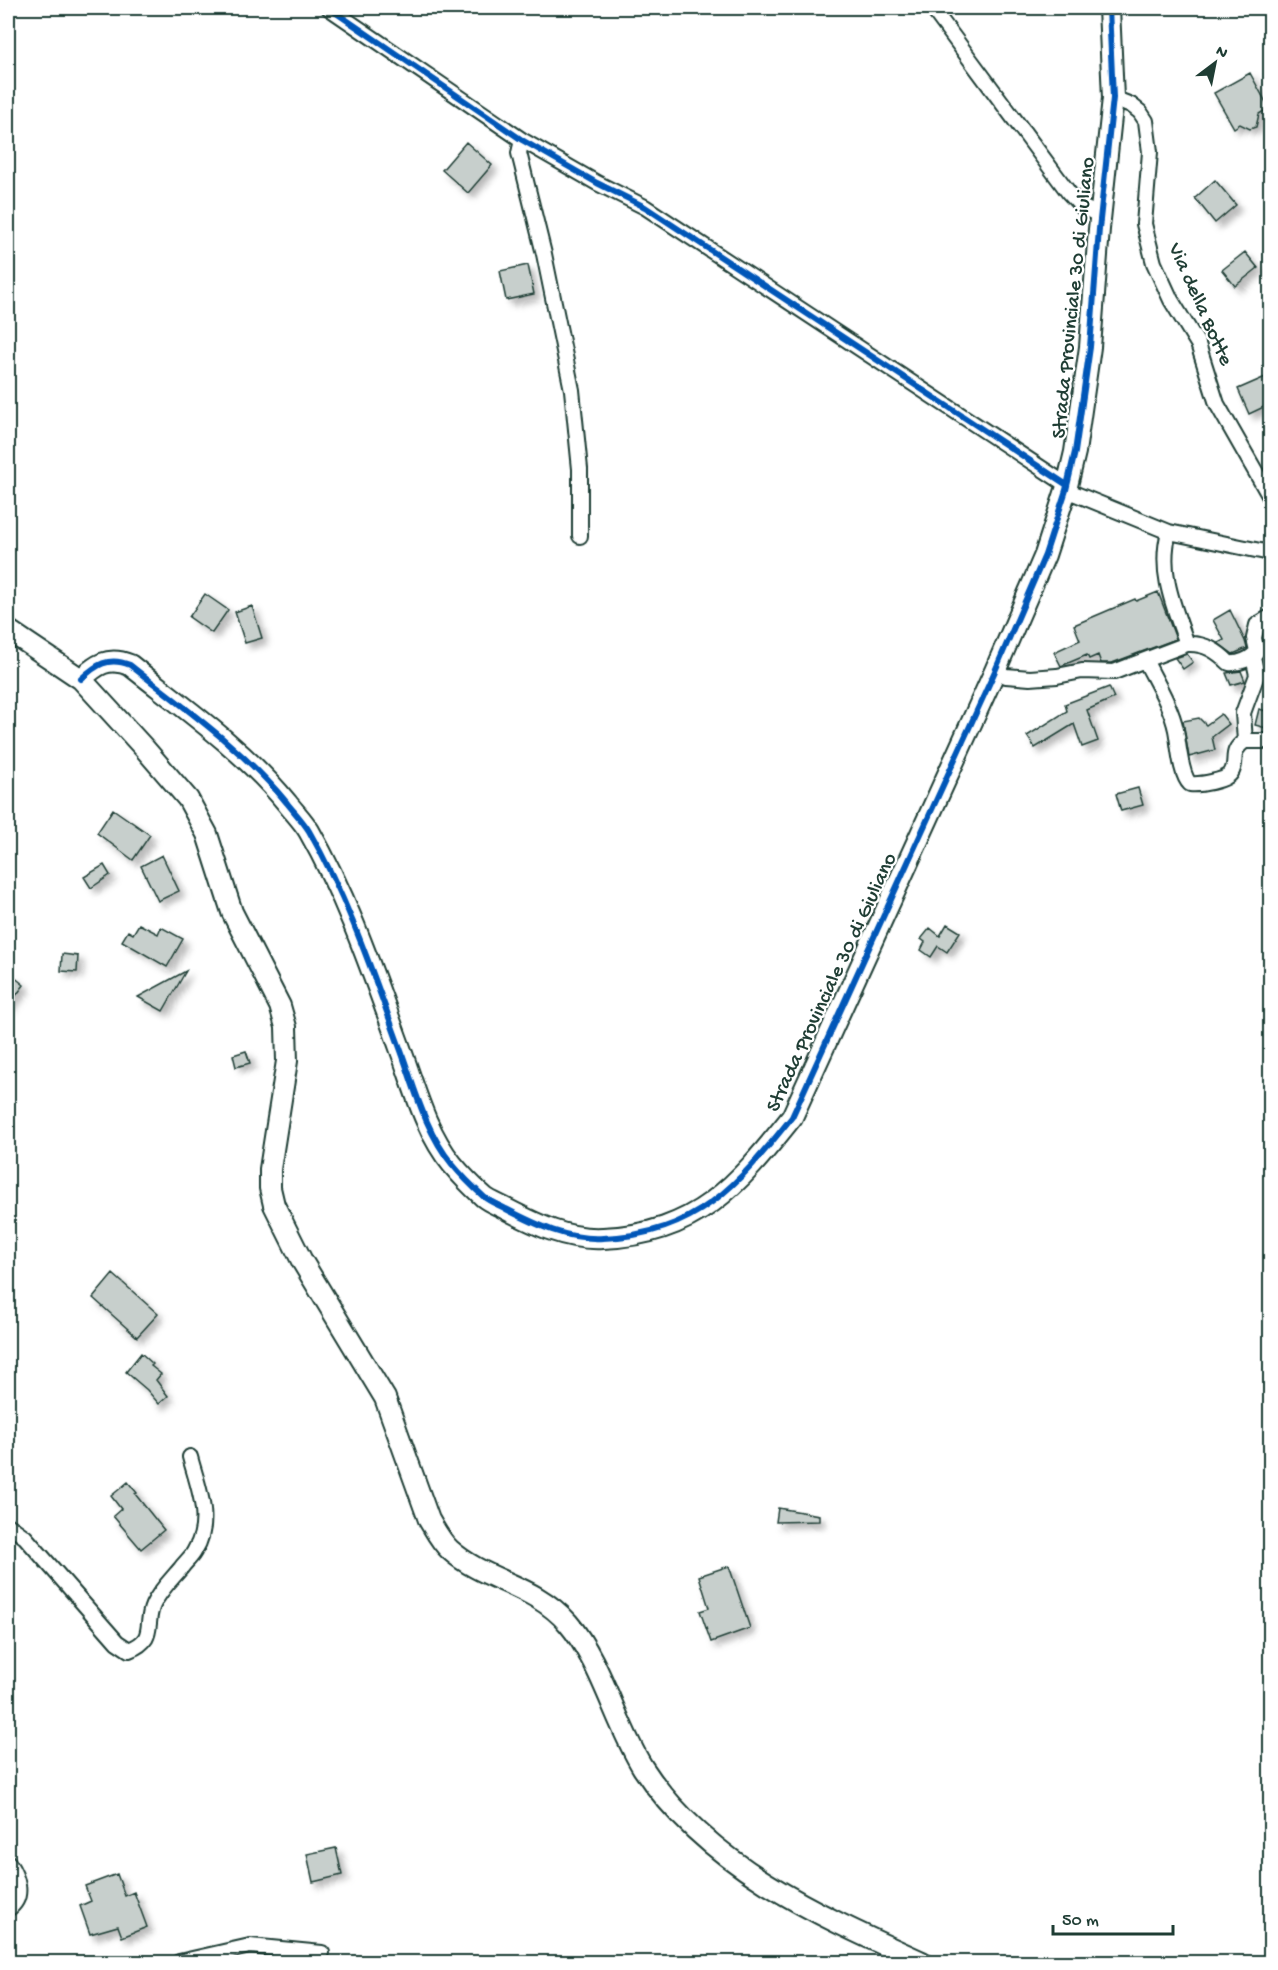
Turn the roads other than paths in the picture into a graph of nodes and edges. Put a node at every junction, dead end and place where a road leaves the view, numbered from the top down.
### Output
1 (329, 8) edge
2 (932, 8) edge
3 (1109, 8) edge
4 (1113, 98) junction
5 (522, 140) junction
6 (1101, 216) junction
7 (1067, 488) junction
8 (1270, 497) edge
9 (1169, 532) junction
10 (580, 536) dead end
11 (1270, 553) edge
12 (1270, 617) edge
13 (8, 630) edge
14 (1187, 644) junction
15 (1253, 657) junction
16 (1145, 660) junction
17 (995, 671) junction
18 (81, 679) junction
19 (1245, 741) junction
20 (1270, 741) edge
21 (190, 1457) dead end
22 (8, 1525) edge
23 (8, 1862) edge
24 (8, 1909) edge
25 (322, 1953) dead end
26 (179, 1962) edge
27 (922, 1962) edge

1 - 5 street
2 - 6 street
3 - 4 street, Strada Provinciale 30 di Giuliano
4 - 6 street, Strada Provinciale 30 di Giuliano
4 - 8 street, Via della Botte
5 - 7 street
5 - 10 street
6 - 7 street, Strada Provinciale 30 di Giuliano
7 - 9 street
7 - 17 street, Strada Provinciale 30 di Giuliano
9 - 11 street
9 - 14 street
12 - 15 street
13 - 18 street
14 - 15 street
14 - 16 street
15 - 19 street
16 - 17 street
16 - 19 street
17 - 18 street, Strada Provinciale 30 di Giuliano
18 - 27 street
19 - 20 street
21 - 22 street
23 - 24 street
25 - 26 street

